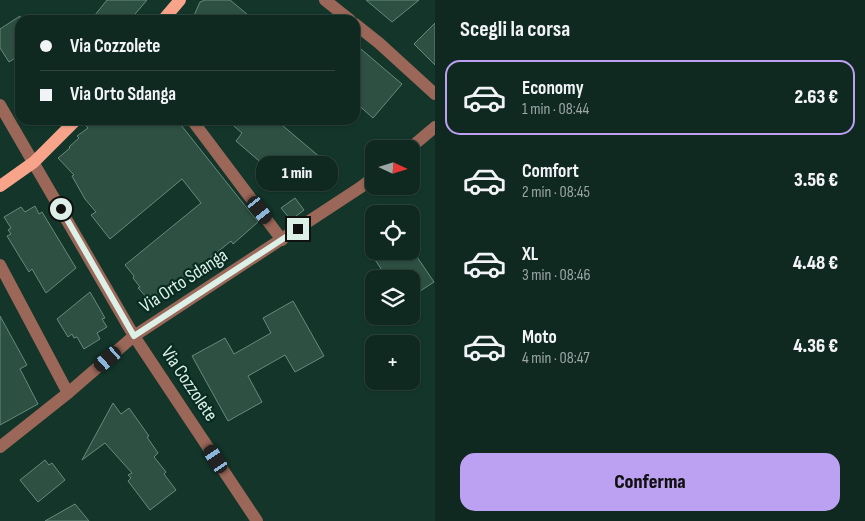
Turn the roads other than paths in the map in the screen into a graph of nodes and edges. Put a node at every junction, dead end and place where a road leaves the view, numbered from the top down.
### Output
1 (180, 0) edge
2 (325, 0) edge
3 (167, 15) edge
4 (344, 15) edge
5 (360, 28) edge
6 (435, 94) edge
7 (0, 105) edge
8 (71, 125) edge
9 (196, 125) edge
10 (435, 127) edge
11 (419, 140) edge
12 (34, 162) junction
13 (365, 184) edge
14 (0, 186) edge
15 (282, 240) junction
16 (0, 264) edge
17 (134, 336) junction
18 (68, 393) junction
19 (0, 447) edge
20 (257, 521) edge

1 - 3 main road
2 - 4 street
5 - 6 street
7 - 12 street, Via Cozzolete
8 - 12 main road
9 - 15 street
10 - 11 street
12 - 14 main road
12 - 17 street, Via Cozzolete
13 - 15 street, Via Orto Sdanga
15 - 17 street, Via Orto Sdanga
16 - 18 street
17 - 18 street, Via Orto Sdanga
17 - 20 street, Via Cozzolete
18 - 19 street, Via Orto Sdanga

